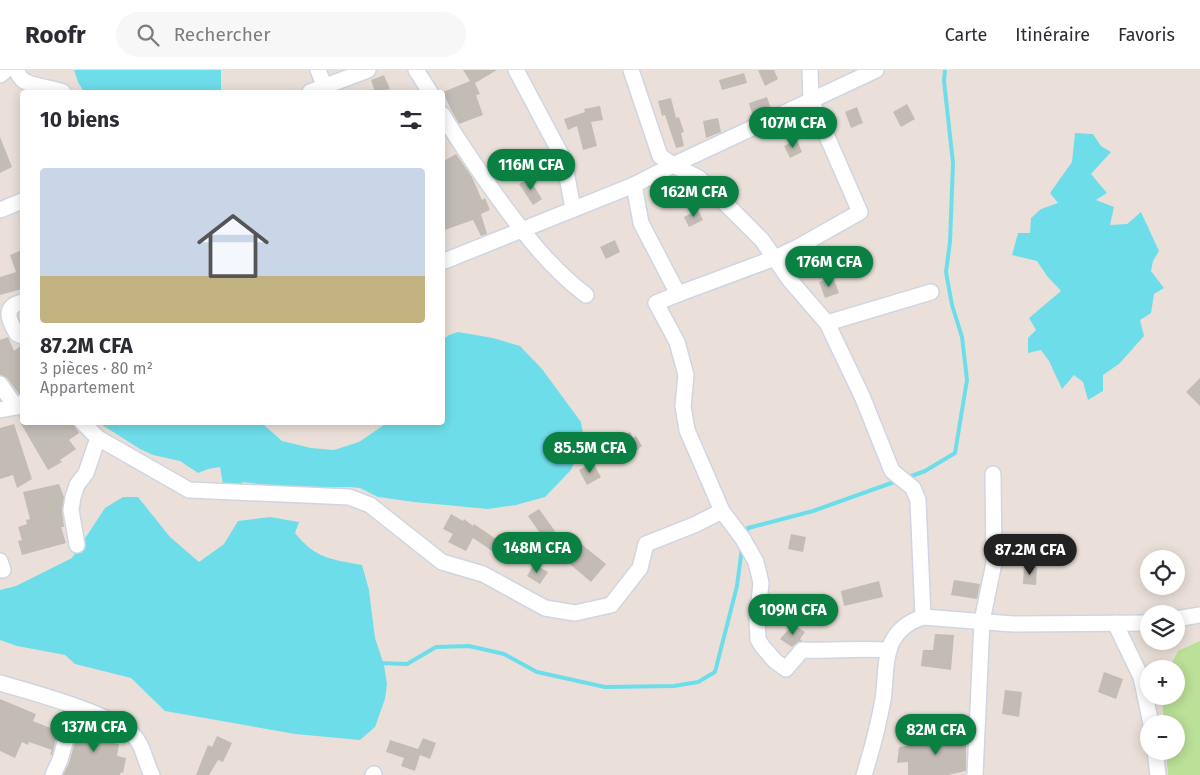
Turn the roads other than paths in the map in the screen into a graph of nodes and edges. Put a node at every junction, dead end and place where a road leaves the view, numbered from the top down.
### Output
1 (6, 70) edge
2 (16, 70) edge
3 (318, 70) edge
4 (368, 70) edge
5 (416, 70) edge
6 (516, 70) edge
7 (631, 70) edge
8 (810, 70) edge
9 (876, 70) edge
10 (0, 75) edge
11 (58, 90) edge
12 (326, 90) edge
13 (429, 90) edge
14 (811, 100) junction
15 (445, 119) edge
16 (673, 164) junction
17 (634, 184) junction
18 (20, 202) edge
19 (573, 209) junction
20 (0, 210) edge
21 (522, 230) junction
22 (775, 258) junction
23 (445, 261) edge
24 (931, 292) dead end
25 (678, 294) junction
26 (586, 295) dead end
27 (20, 303) edge
28 (827, 323) junction
29 (20, 335) edge
30 (0, 384) edge
31 (19, 405) edge
32 (0, 410) edge
33 (85, 425) edge
34 (98, 438) junction
35 (993, 474) dead end
36 (722, 512) junction
37 (77, 545) dead end
38 (1200, 615) edge
39 (923, 617) junction
40 (1185, 618) edge
41 (982, 621) junction
42 (1115, 623) junction
43 (1140, 623) edge
44 (889, 650) junction
45 (0, 683) edge
46 (75, 707) junction
47 (1149, 715) edge
48 (1156, 760) edge
49 (53, 775) edge
50 (152, 775) edge
51 (864, 775) edge
52 (975, 775) edge
53 (1158, 775) edge

1 - 10 street
2 - 11 street
3 - 12 street
4 - 12 street
5 - 13 street
6 - 19 street
7 - 16 street
8 - 14 street
9 - 14 street
14 - 16 street
14 - 22 street
15 - 21 street
16 - 17 street
16 - 22 street
17 - 19 street
17 - 25 street
18 - 20 street
19 - 21 street
21 - 23 street
21 - 26 street
22 - 25 street
22 - 28 street
24 - 28 street
25 - 36 street
27 - 29 street
28 - 39 street
30 - 31 street
31 - 32 street
33 - 34 street
34 - 36 street
34 - 37 street
35 - 41 street
36 - 44 street
38 - 40 street
39 - 41 street
39 - 44 street
41 - 42 street
41 - 52 street
42 - 43 street
42 - 47 street
44 - 51 street
45 - 46 street
46 - 49 street
46 - 50 street
48 - 53 street

